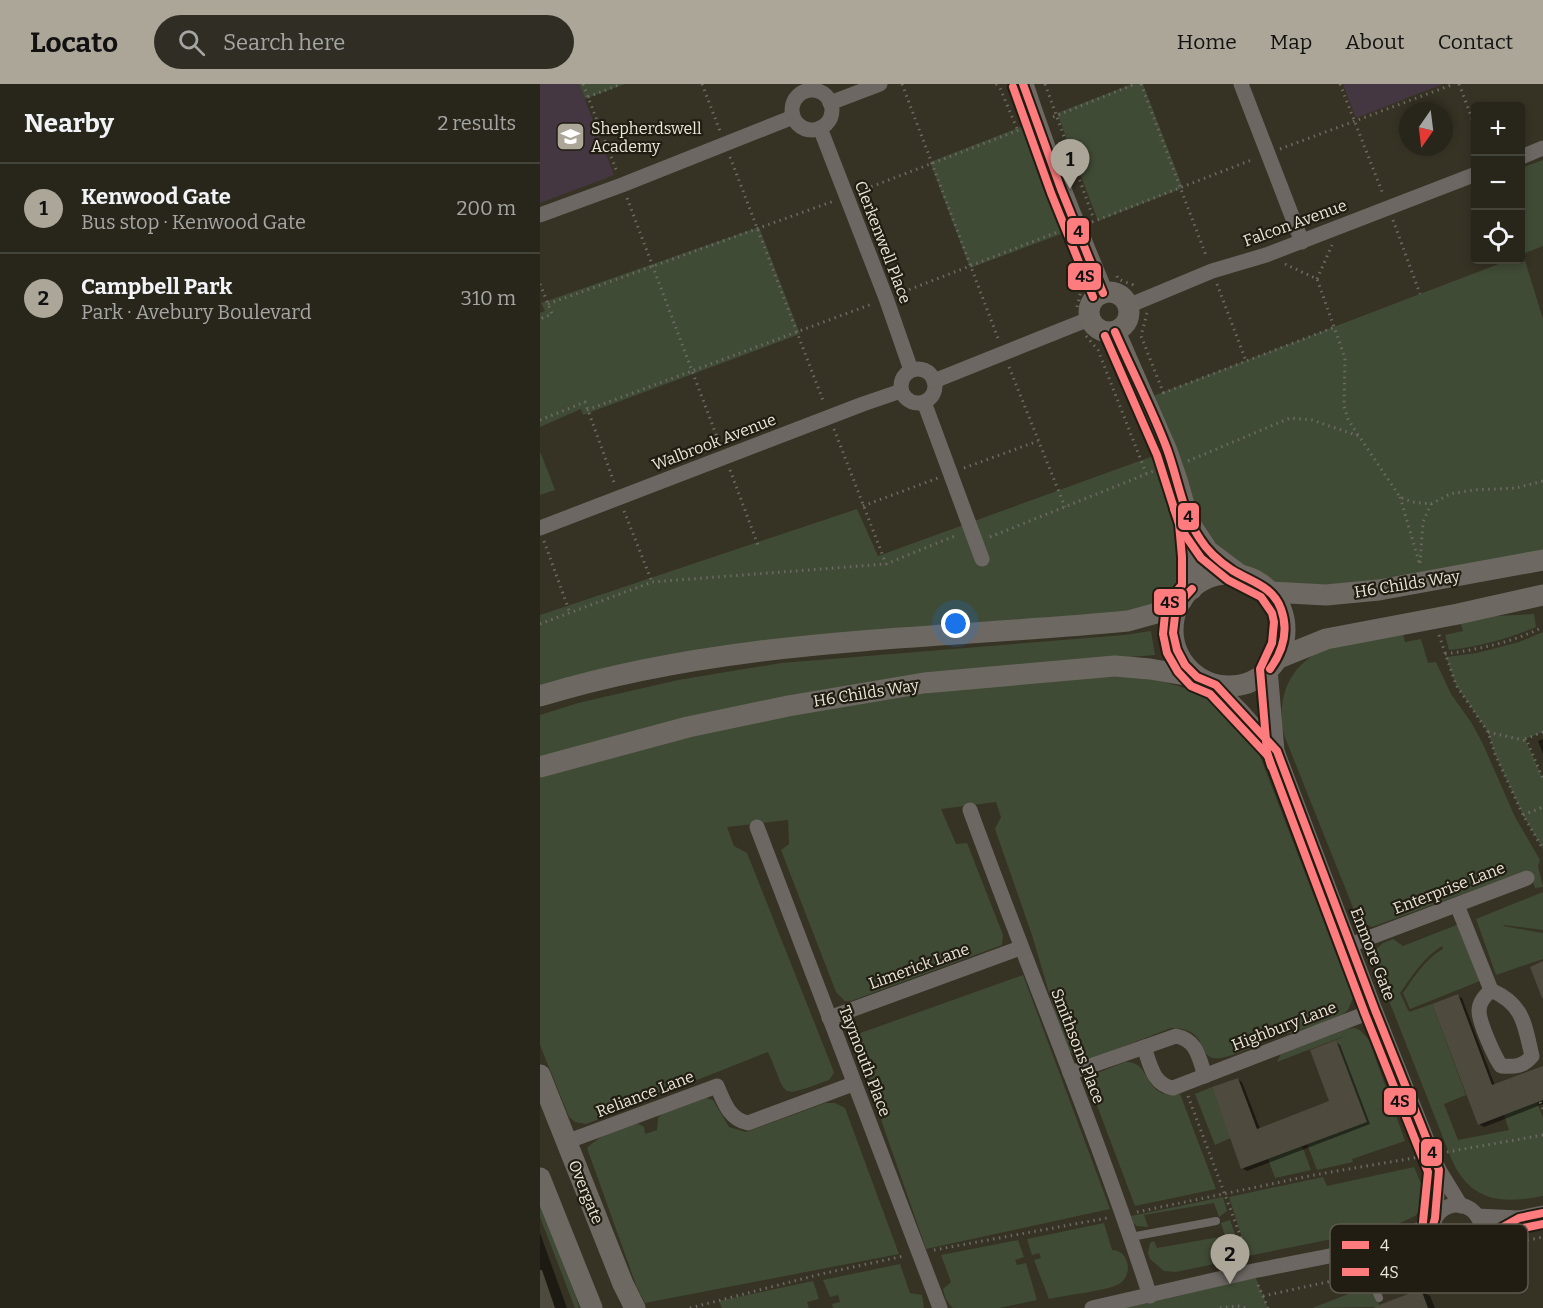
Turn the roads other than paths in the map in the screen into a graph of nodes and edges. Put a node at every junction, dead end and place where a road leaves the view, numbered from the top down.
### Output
1 (880, 84) edge
2 (1023, 84) edge
3 (1241, 84) edge
4 (804, 88) edge
5 (830, 103) junction
6 (793, 117) junction
7 (820, 128) junction
8 (1543, 148) edge
9 (1523, 156) edge
10 (1471, 176) edge
11 (540, 215) edge
12 (1302, 242) junction
13 (1103, 293) junction
14 (1135, 303) junction
15 (1085, 320) junction
16 (1115, 332) junction
17 (911, 370) junction
18 (934, 381) junction
19 (901, 391) junction
20 (924, 402) junction
21 (1189, 522) junction
22 (542, 535) edge
23 (982, 559) dead end
24 (1543, 560) edge
25 (1240, 575) junction
26 (1270, 592) junction
27 (1187, 595) junction
28 (1543, 596) edge
29 (1275, 663) junction
30 (1207, 681) junction
31 (540, 696) edge
32 (1277, 751) junction
33 (540, 767) edge
34 (970, 810) dead end
35 (757, 827) dead end
36 (1527, 878) dead end
37 (1457, 904) junction
38 (1350, 945) junction
39 (1020, 948) junction
40 (1491, 990) junction
41 (1375, 1010) junction
42 (829, 1018) junction
43 (1144, 1047) junction
44 (1070, 1073) junction
45 (540, 1075) edge
46 (1205, 1076) junction
47 (854, 1084) junction
48 (566, 1142) junction
49 (1439, 1170) junction
50 (540, 1178) edge
51 (1461, 1206) junction
52 (1543, 1213) edge
53 (1477, 1216) junction
54 (1519, 1218) junction
55 (1435, 1220) junction
56 (1216, 1221) dead end
57 (1428, 1224) edge
58 (1435, 1224) edge
59 (1480, 1224) edge
60 (1508, 1224) edge
61 (1131, 1237) junction
62 (1330, 1256) edge
63 (1377, 1293) edge
64 (1149, 1296) junction
65 (1379, 1298) dead end
66 (588, 1299) edge
67 (635, 1308) edge
68 (940, 1308) edge
69 (1092, 1308) edge

1 - 5 street
2 - 13 street
3 - 12 street
4 - 5 street
4 - 6 street
5 - 7 street
6 - 7 street
6 - 11 street
7 - 17 street, Clerkenwell Place
8 - 9 street
10 - 12 street, Falcon Avenue
12 - 14 street, Falcon Avenue
13 - 14 street
13 - 15 street
14 - 16 street
15 - 16 street
15 - 18 street
16 - 21 street
17 - 18 street
17 - 19 street
18 - 20 street
19 - 20 street
19 - 22 street, Walbrook Avenue
20 - 23 street
21 - 25 street
21 - 27 street
24 - 26 street, H6 Childs Way
25 - 26 street
25 - 27 street
26 - 29 street
27 - 30 street
27 - 31 street
28 - 29 street
29 - 30 street
29 - 32 street, Enmore Gate
30 - 32 street, Enmore Gate
30 - 33 street, H6 Childs Way
32 - 38 street, Enmore Gate
34 - 39 street, Smithsons Place
35 - 42 street, Taymouth Place
36 - 37 street, Enterprise Lane
37 - 38 street, Enterprise Lane
37 - 40 street
38 - 41 street, Enmore Gate
39 - 42 street, Limerick Lane
39 - 44 street, Smithsons Place
40 - 40 street
41 - 46 street, Highbury Lane
41 - 49 street, Enmore Gate
42 - 47 street, Taymouth Place
43 - 44 street
43 - 46 street
43 - 46 street, Highbury Lane
44 - 61 street, Smithsons Place
45 - 48 street, Overgate
47 - 48 street, Reliance Lane
47 - 68 street, Taymouth Place
48 - 67 street, Overgate
49 - 51 street, Enmore Gate
49 - 55 street, Enmore Gate
50 - 66 street
51 - 53 street
51 - 55 street
52 - 54 street
53 - 54 street
53 - 59 street
54 - 60 street
55 - 57 street
55 - 58 street
56 - 61 lane
61 - 64 street, Smithsons Place
62 - 64 street
63 - 65 lane
64 - 69 street

